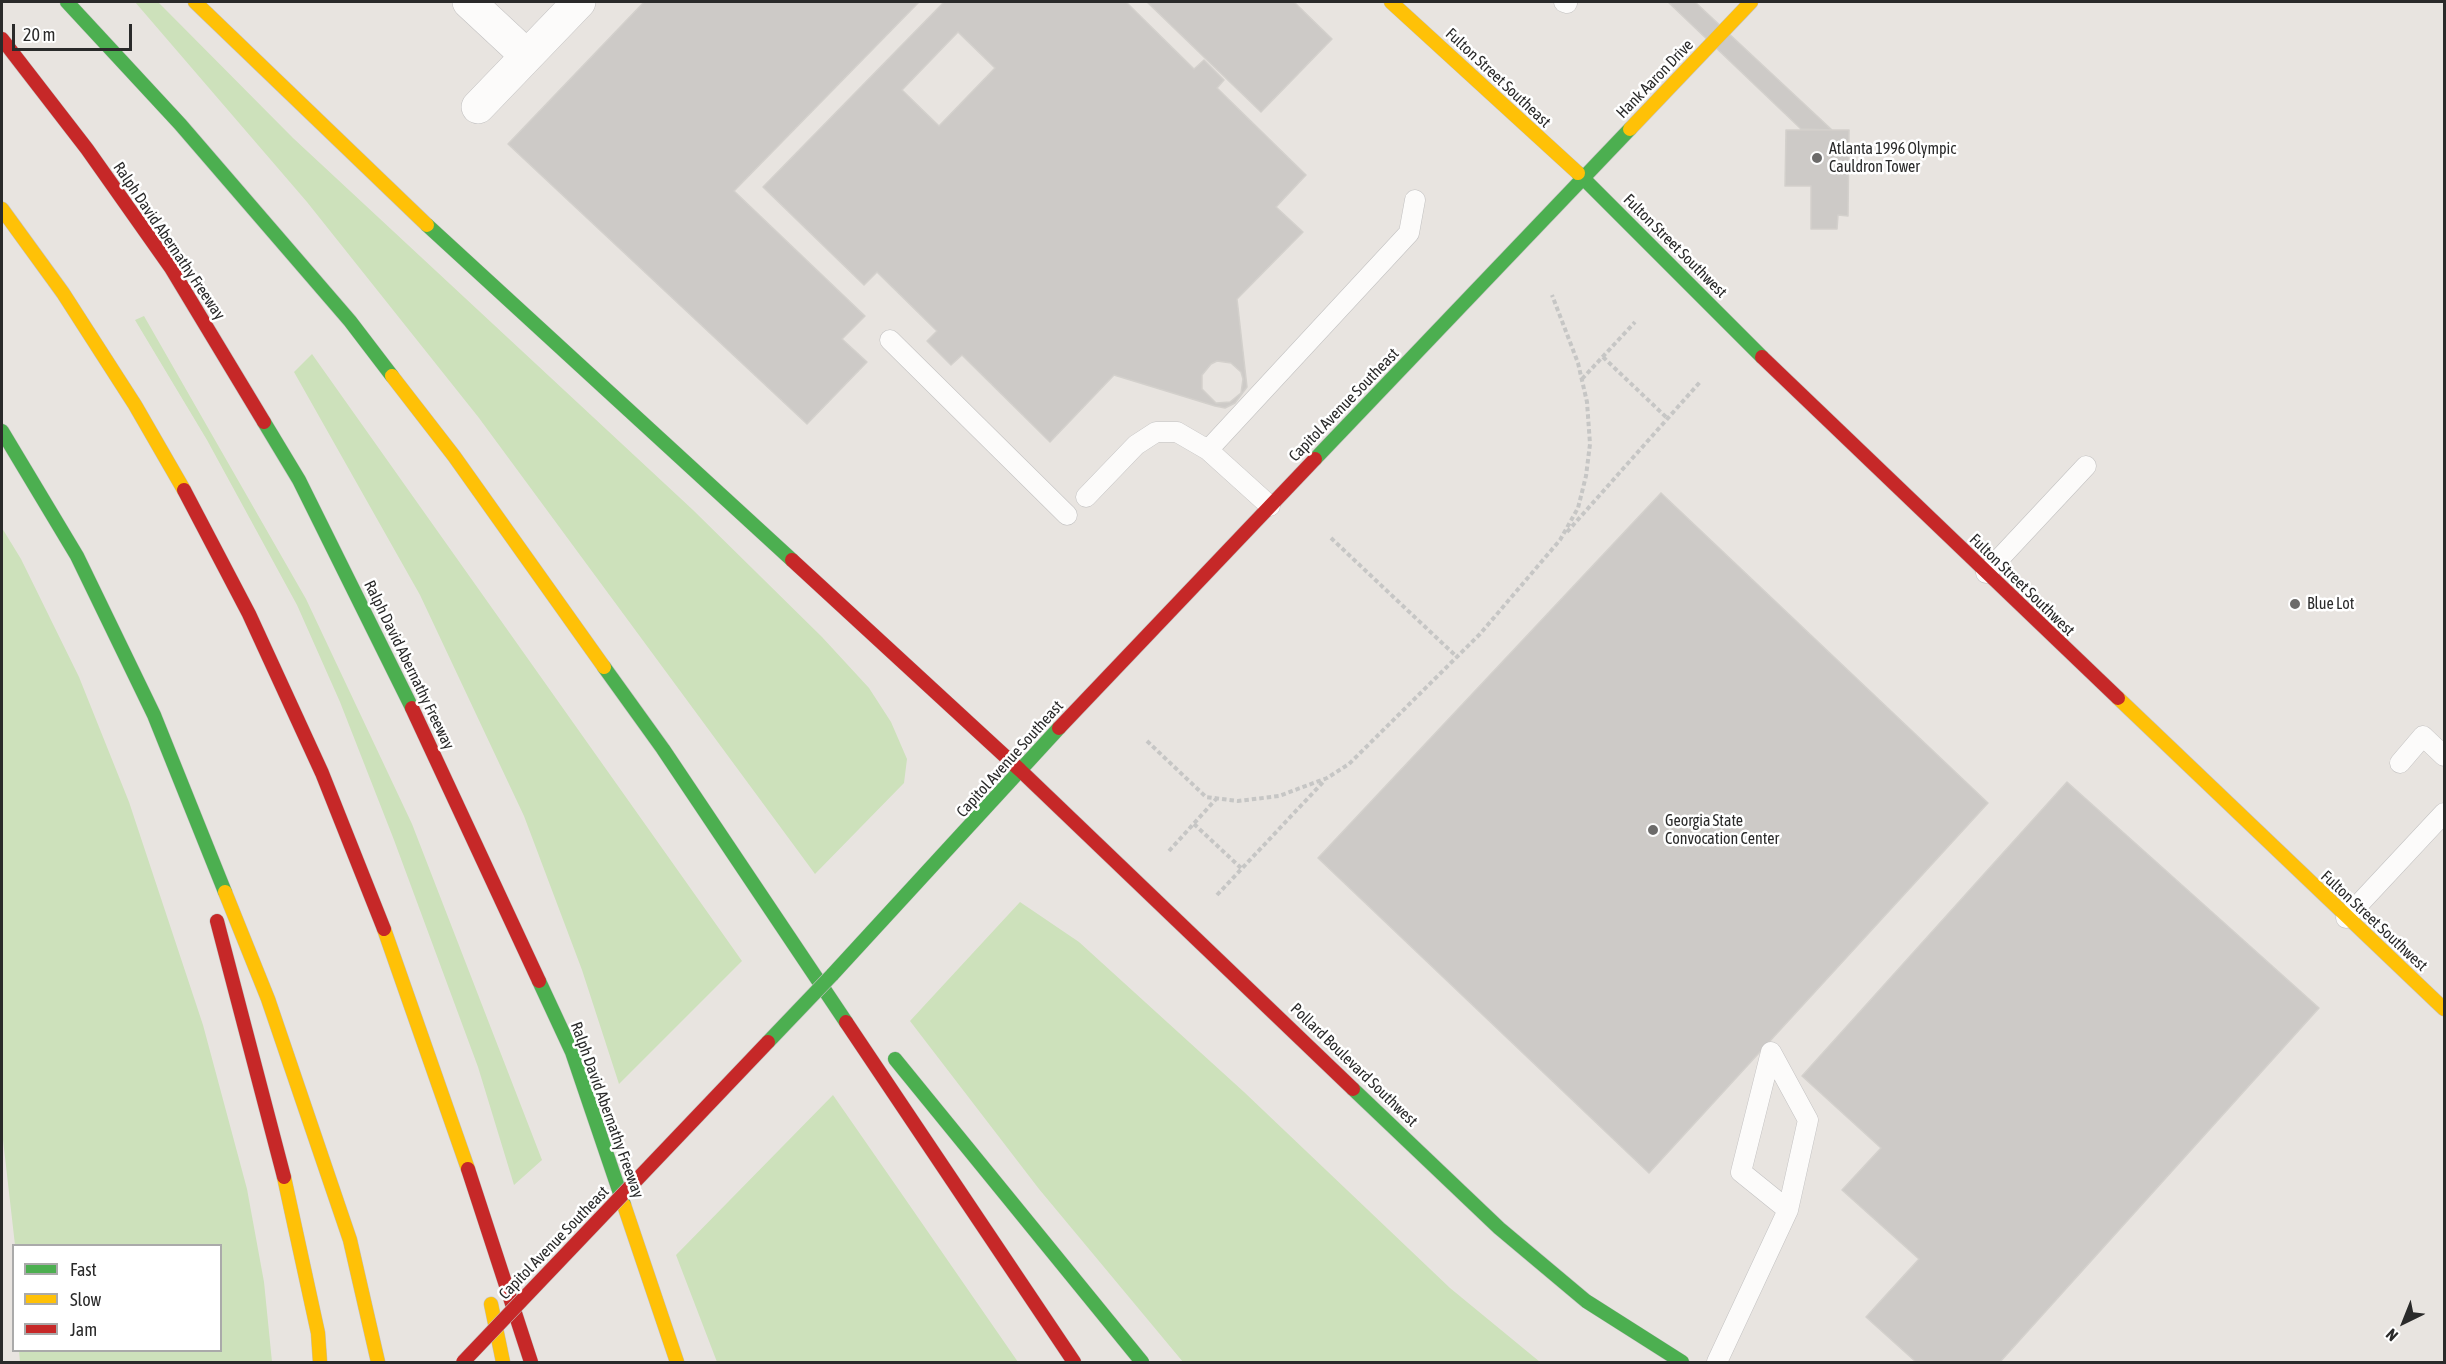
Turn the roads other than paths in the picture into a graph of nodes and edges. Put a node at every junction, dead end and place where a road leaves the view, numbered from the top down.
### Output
1 (67, 2) edge
2 (195, 2) edge
3 (469, 2) edge
4 (579, 2) edge
5 (1391, 2) edge
6 (1751, 2) edge
7 (2, 39) edge
8 (527, 57) junction
9 (478, 107) dead end
10 (1584, 178) junction
11 (1415, 200) dead end
12 (2, 209) edge
13 (890, 340) dead end
14 (2, 431) edge
15 (1208, 450) junction
16 (2086, 466) dead end
17 (1086, 497) dead end
18 (1270, 506) junction
19 (1067, 515) dead end
20 (1986, 573) junction
21 (2445, 756) edge
22 (2400, 763) dead end
23 (1020, 770) junction
24 (182, 789) junction
25 (2445, 813) edge
26 (773, 909) junction
27 (2346, 918) junction
28 (855, 1009) dead end
29 (2445, 1009) edge
30 (884, 1045) dead end
31 (452, 1118) junction
32 (1788, 1209) junction
33 (478, 1246) dead end
34 (488, 1293) dead end
35 (320, 1362) edge
36 (378, 1362) edge
37 (463, 1362) edge
38 (503, 1362) edge
39 (531, 1362) edge
40 (677, 1362) edge
41 (1074, 1362) edge
42 (1142, 1362) edge
43 (1682, 1362) edge
44 (1717, 1362) edge

1 - 26 main road
2 - 23 main road, Pollard Boulevard Southwest
3 - 8 street
4 - 8 street
5 - 10 main road, Fulton Street Southeast
6 - 10 main road, Hank Aaron Drive
7 - 40 main road, Ralph David Abernathy Freeway
8 - 9 street
10 - 18 main road, Capitol Avenue Southeast
10 - 20 main road, Fulton Street Southwest
11 - 15 lane
12 - 31 main road
13 - 19 lane
14 - 24 main road
15 - 17 lane
15 - 18 lane
16 - 20 lane
18 - 23 main road, Capitol Avenue Southeast
20 - 27 main road, Fulton Street Southwest
21 - 22 lane
23 - 37 main road, Capitol Avenue Southeast, bridge
23 - 43 main road, Pollard Boulevard Southwest
24 - 35 main road
24 - 36 main road
25 - 27 lane
26 - 28 main road
26 - 41 main road
27 - 29 main road, Fulton Street Southwest
30 - 42 main road
31 - 33 main road
31 - 39 main road
32 - 32 lane
32 - 44 lane
34 - 38 main road

